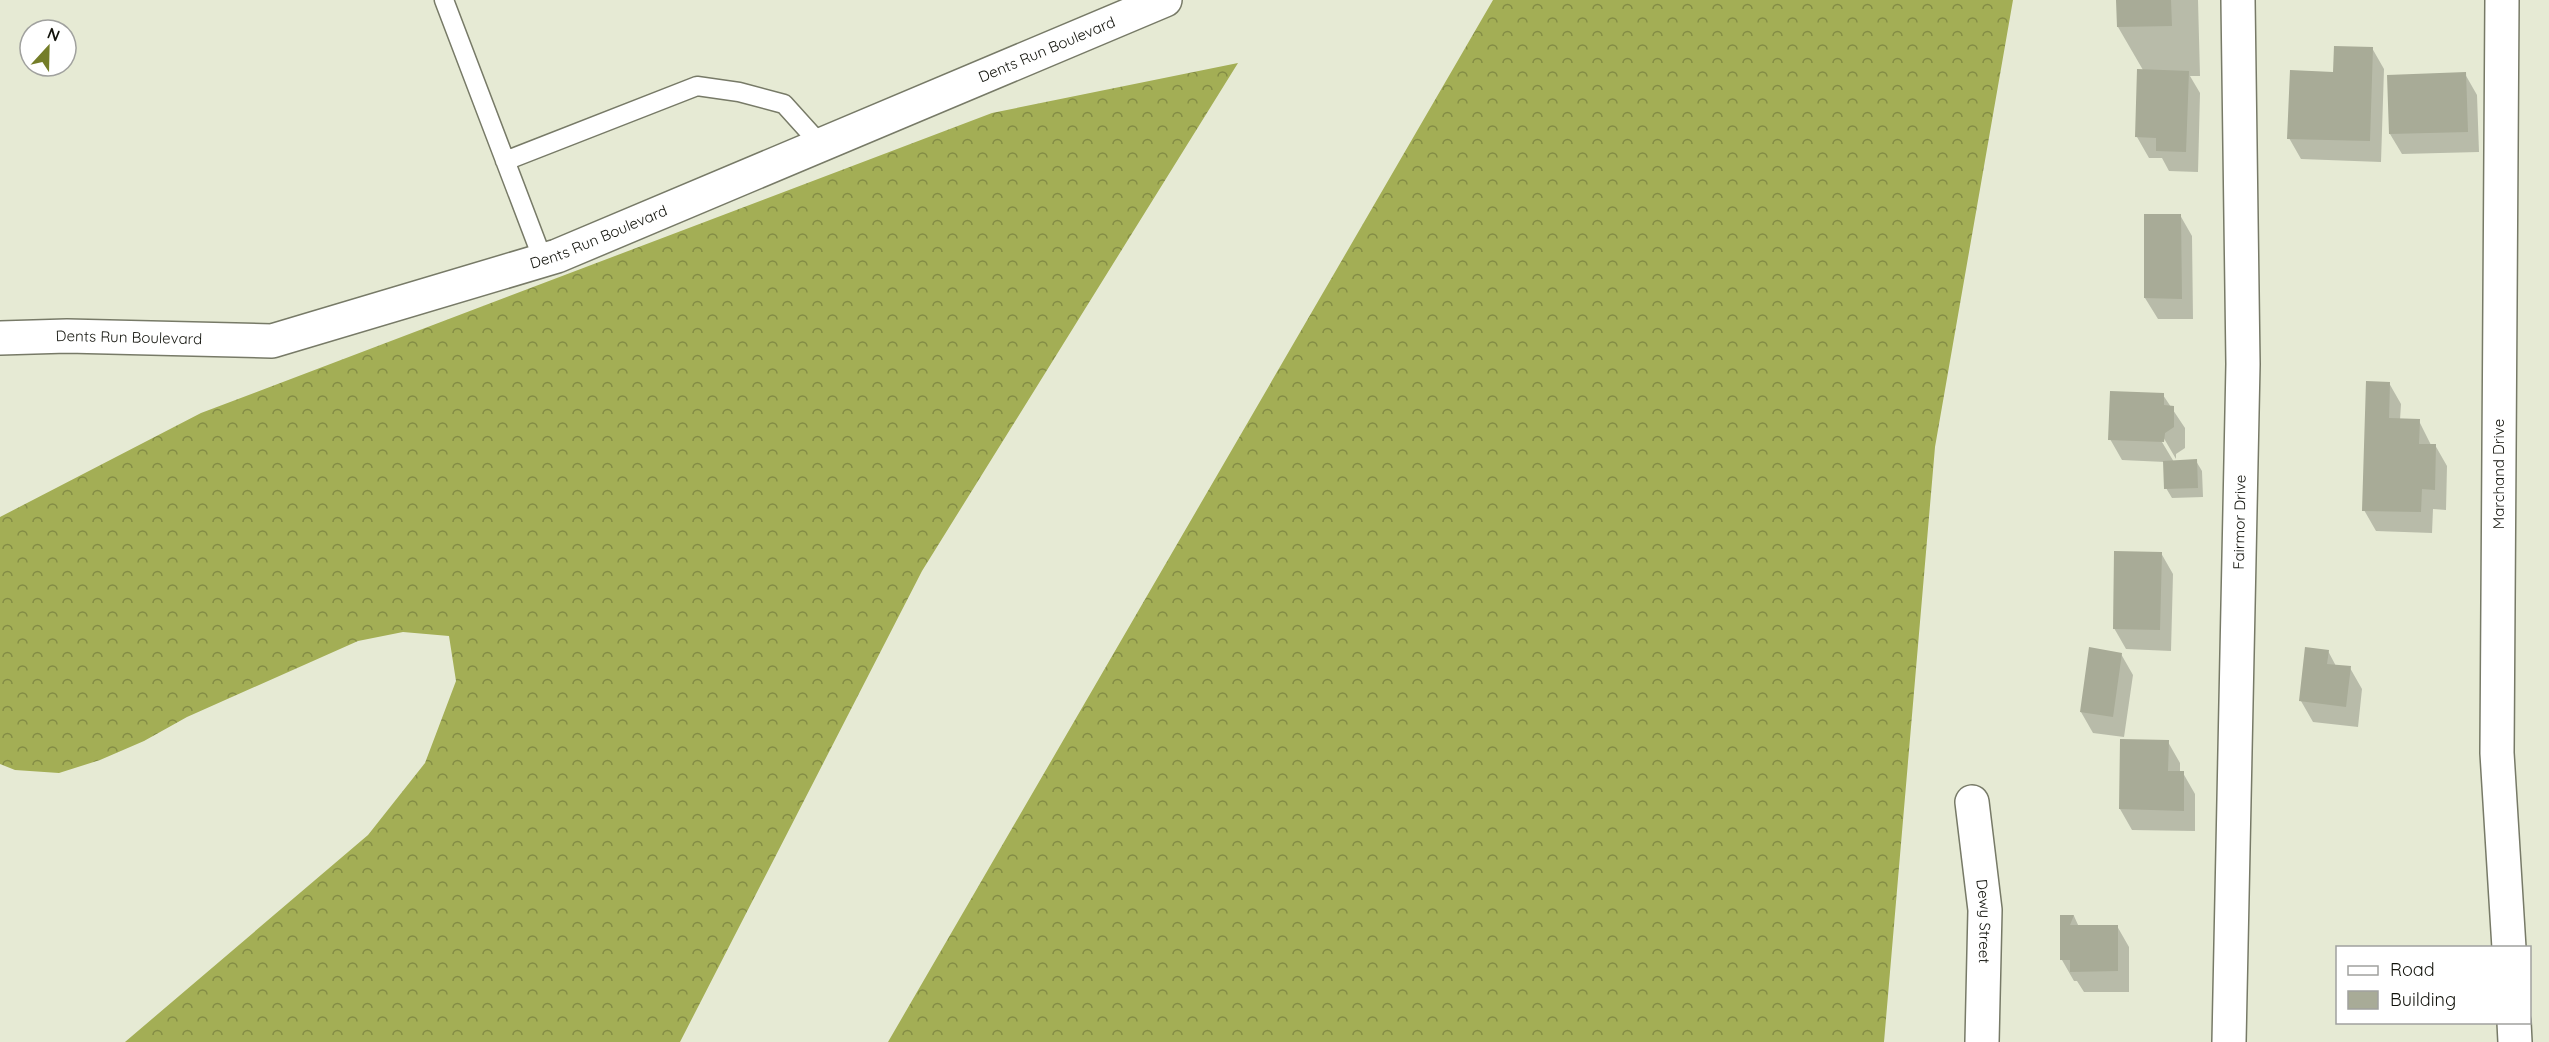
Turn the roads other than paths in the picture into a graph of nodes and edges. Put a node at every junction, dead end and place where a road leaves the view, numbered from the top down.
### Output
1 (444, 0) edge
2 (1165, 0) edge
3 (2238, 0) edge
4 (2502, 0) edge
5 (821, 145) junction
6 (505, 161) junction
7 (543, 260) junction
8 (0, 338) edge
9 (1972, 802) dead end
10 (2509, 946) edge
11 (2514, 1024) edge
12 (1982, 1042) edge
13 (2229, 1042) edge
14 (2515, 1042) edge

1 - 6 lane
2 - 5 street, Dents Run Boulevard
3 - 13 street, Fairmor Drive
4 - 10 street, Marchand Drive
5 - 6 lane
5 - 7 street, Dents Run Boulevard
6 - 7 lane
7 - 8 street, Dents Run Boulevard
9 - 12 street, Dewy Street
11 - 14 street

